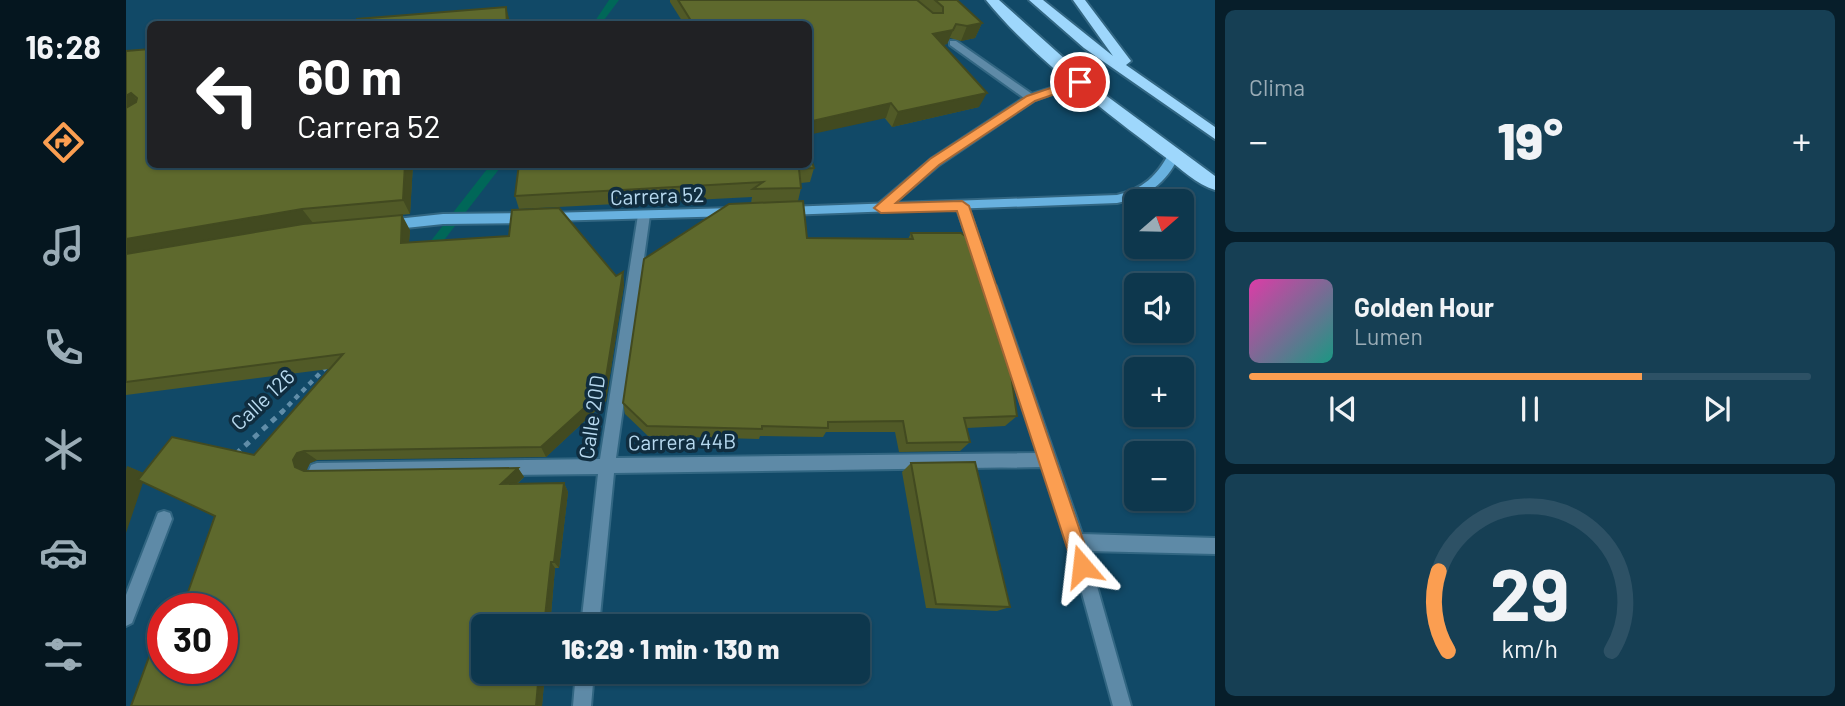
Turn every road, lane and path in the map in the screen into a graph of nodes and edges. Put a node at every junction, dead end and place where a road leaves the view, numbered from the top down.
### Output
1 (992, 0) edge
2 (1035, 0) edge
3 (1079, 0) edge
4 (953, 43) edge
5 (1140, 80) junction
6 (1080, 82) junction
7 (1031, 98) junction
8 (1215, 134) edge
9 (1173, 156) junction
10 (1215, 184) edge
11 (962, 206) junction
12 (881, 208) junction
13 (769, 211) edge
14 (742, 212) edge
15 (644, 215) junction
16 (378, 225) edge
17 (334, 359) edge
18 (235, 455) edge
19 (1047, 460) junction
20 (607, 465) junction
21 (317, 470) edge
22 (164, 519) dead end
23 (1076, 542) junction
24 (1215, 546) edge
25 (591, 614) edge
26 (126, 617) edge
27 (584, 684) edge
28 (582, 706) edge
29 (1122, 706) edge

1 - 6 highway
2 - 5 highway
3 - 5 highway
4 - 7 street
5 - 8 highway
6 - 7 street
6 - 9 highway
7 - 12 street
9 - 10 highway
9 - 11 main road
11 - 12 main road
11 - 19 street
12 - 13 main road
14 - 15 main road, Carrera 52
15 - 16 main road, Carrera 52
15 - 20 street, Calle 20D
17 - 18 path, Calle 126
19 - 20 street, Carrera 44B
19 - 23 street
20 - 21 street, Carrera 44B
20 - 25 street, Calle 20D
22 - 26 street
23 - 24 street
23 - 29 street
27 - 28 street

